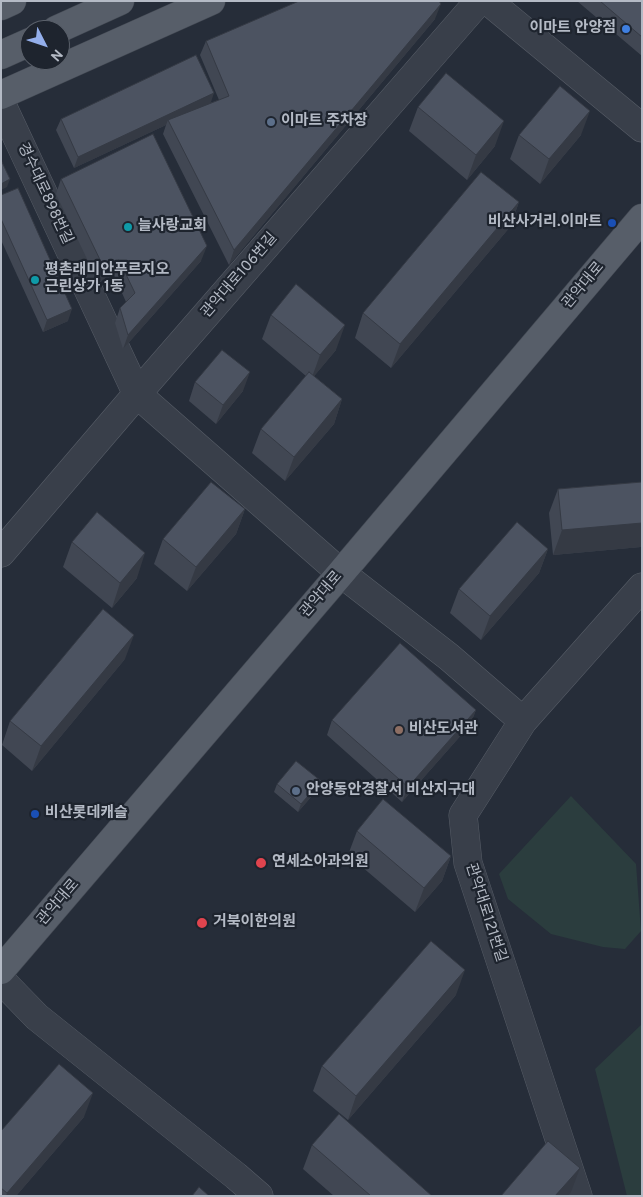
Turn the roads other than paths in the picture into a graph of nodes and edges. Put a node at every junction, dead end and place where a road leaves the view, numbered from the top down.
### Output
1 (12, 1) edge
2 (120, 1) edge
3 (211, 1) edge
4 (479, 1) edge
5 (488, 1) edge
6 (1, 6) edge
7 (70, 24) edge
8 (20, 46) edge
9 (1, 55) edge
10 (1, 94) edge
11 (1, 103) edge
12 (642, 128) edge
13 (642, 218) edge
14 (137, 394) junction
15 (1, 553) edge
16 (341, 573) junction
17 (642, 587) edge
18 (524, 721) junction
19 (1, 970) edge
20 (1, 980) edge
21 (259, 1196) edge
22 (578, 1196) edge

1 - 6 main road
2 - 7 main road
3 - 10 main road
4 - 14 street, 관악대로106번길
5 - 12 street
8 - 9 main road
11 - 14 street, 경수대로898번길
13 - 16 main road, 관악대로
14 - 15 street, 관악대로106번길
14 - 16 street
16 - 18 street
16 - 19 main road, 관악대로
17 - 18 street, 관악대로121번길
18 - 22 street, 관악대로121번길
20 - 21 street

